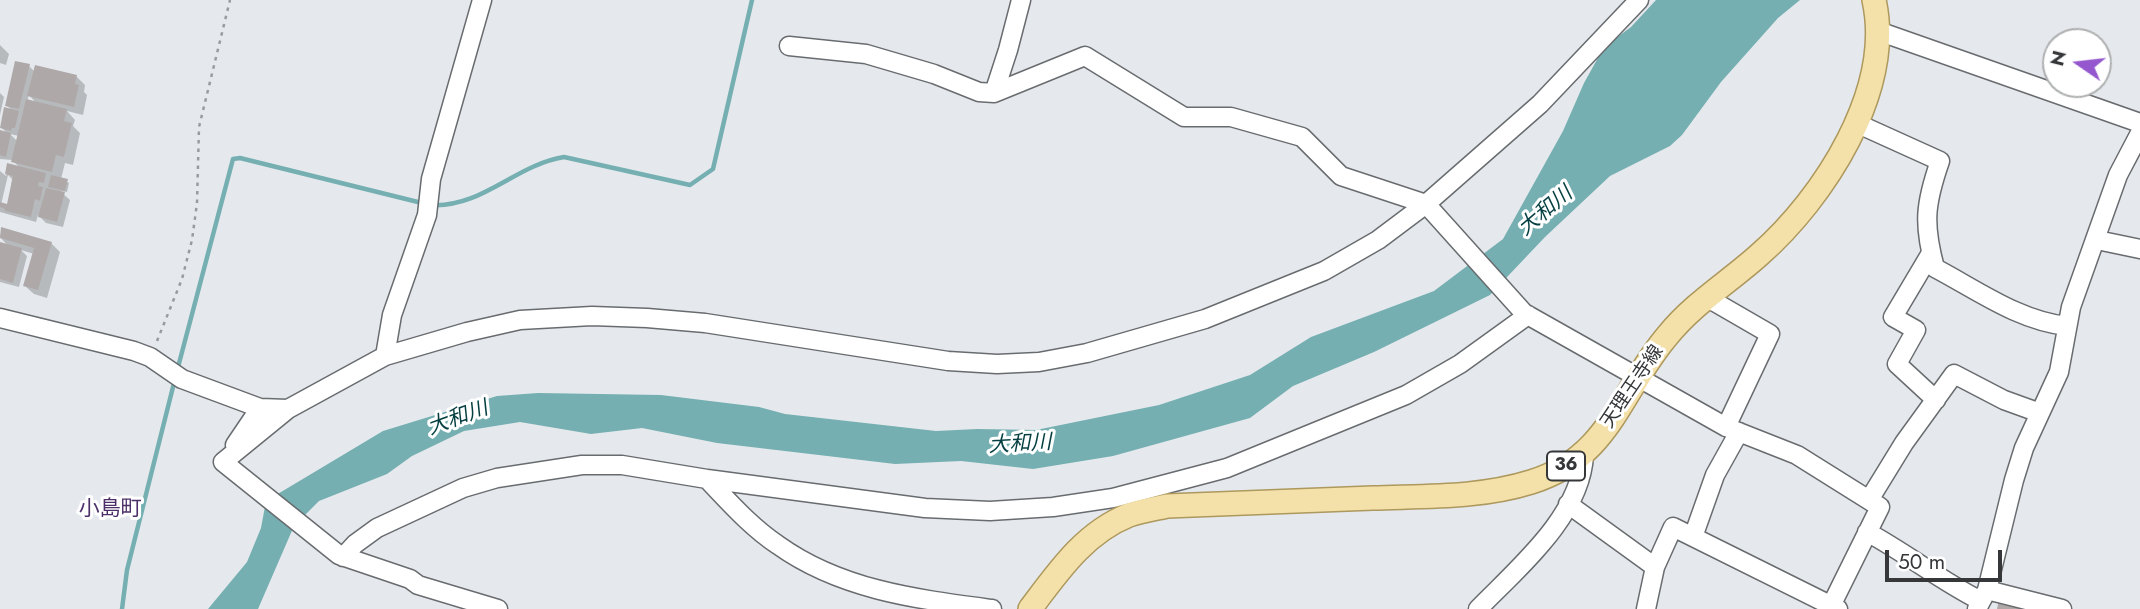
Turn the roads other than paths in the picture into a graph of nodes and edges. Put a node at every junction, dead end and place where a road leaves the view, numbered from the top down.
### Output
1 (482, 0) edge
2 (1021, 0) edge
3 (1639, 0) edge
4 (1880, 12) edge
5 (789, 46) dead end
6 (994, 93) junction
7 (1856, 122) junction
8 (2140, 123) edge
9 (2140, 133) edge
10 (1428, 206) junction
11 (2097, 240) junction
12 (2140, 249) edge
13 (1931, 253) junction
14 (1706, 297) junction
15 (1526, 314) junction
16 (0, 318) edge
17 (2067, 326) junction
18 (385, 356) junction
19 (1638, 377) junction
20 (1936, 400) junction
21 (260, 408) junction
22 (288, 409) junction
23 (2040, 413) junction
24 (1733, 429) junction
25 (1584, 455) junction
26 (226, 464) junction
27 (706, 479) junction
28 (1870, 500) junction
29 (1568, 503) junction
30 (1867, 532) junction
31 (1693, 537) junction
32 (341, 556) junction
33 (1655, 567) junction
34 (1982, 600) edge
35 (1835, 608) edge
36 (498, 609) edge
37 (992, 609) edge
38 (1030, 609) edge
39 (1478, 609) edge
40 (1646, 609) edge
41 (2062, 609) edge

1 - 18 street
2 - 6 street
3 - 10 street
4 - 7 main road, 天理王寺線 / 36
4 - 8 street
5 - 6 street
6 - 10 street
7 - 13 street
7 - 14 main road, 天理王寺線 / 36
9 - 11 street
10 - 15 street
10 - 18 street
11 - 12 street
11 - 17 street
13 - 17 street
13 - 20 street
14 - 19 main road, 天理王寺線 / 36
14 - 24 street
15 - 19 street
15 - 27 street
16 - 21 street
17 - 23 street
18 - 22 street
19 - 24 street
19 - 25 main road, 天理王寺線 / 36
20 - 23 street
20 - 28 street
21 - 22 street
21 - 26 street
22 - 26 street
23 - 34 street
24 - 28 street
24 - 31 street
25 - 29 street
25 - 38 main road, 天理王寺線 / 36
26 - 32 street
27 - 32 street
27 - 37 street
28 - 30 street
29 - 33 street
29 - 39 street
30 - 34 street
30 - 35 street
31 - 33 street
31 - 35 street
32 - 36 street
33 - 40 street
34 - 41 street

